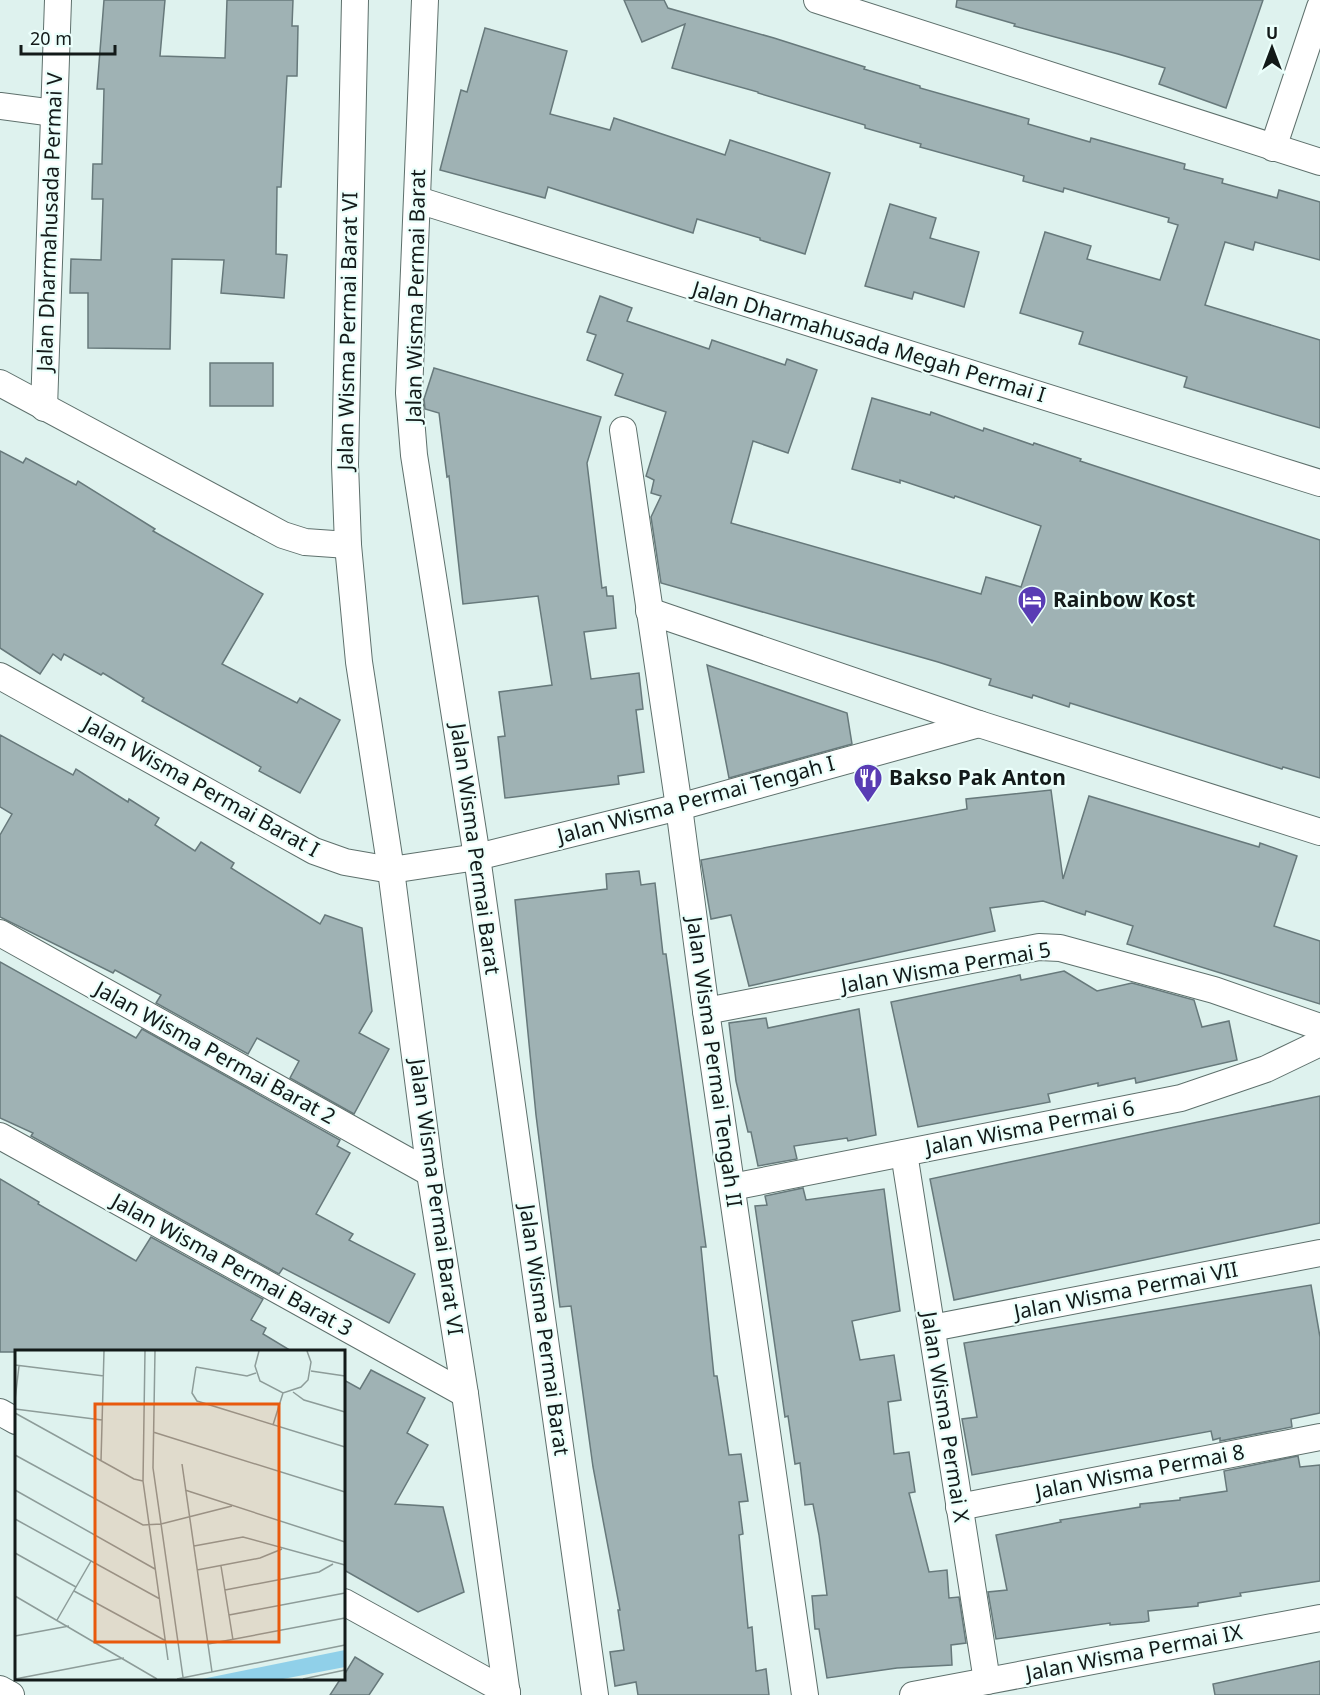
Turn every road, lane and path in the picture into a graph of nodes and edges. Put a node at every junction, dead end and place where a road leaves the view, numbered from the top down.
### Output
1 (58, 0) edge
2 (355, 0) edge
3 (425, 0) edge
4 (817, 0) edge
5 (1320, 7) edge
6 (0, 106) edge
7 (54, 113) junction
8 (1273, 148) junction
9 (1320, 162) edge
10 (418, 200) junction
11 (0, 383) edge
12 (44, 408) junction
13 (623, 430) dead end
14 (1320, 483) edge
15 (348, 545) junction
16 (649, 610) junction
17 (0, 676) edge
18 (979, 724) junction
19 (679, 807) junction
20 (1320, 832) edge
21 (470, 858) junction
22 (401, 869) junction
23 (0, 933) edge
24 (706, 1011) junction
25 (1320, 1027) edge
26 (1320, 1043) edge
27 (0, 1136) edge
28 (904, 1153) junction
29 (430, 1173) junction
30 (732, 1187) junction
31 (1320, 1253) edge
32 (932, 1329) junction
33 (465, 1394) junction
34 (0, 1412) edge
35 (15, 1420) edge
36 (1320, 1437) edge
37 (959, 1507) junction
38 (345, 1603) edge
39 (1320, 1618) edge
40 (987, 1681) junction
41 (0, 1689) edge
42 (507, 1693) edge
43 (11, 1695) edge
44 (595, 1695) edge
45 (805, 1695) edge
46 (913, 1695) edge

1 - 7 street, Jalan Dharmahusada Permai V
2 - 15 street, Jalan Wisma Permai Barat VI
3 - 10 street, Jalan Wisma Permai Barat
4 - 8 street
5 - 8 street
6 - 7 street
7 - 12 street, Jalan Dharmahusada Permai V
8 - 9 street
10 - 14 street, Jalan Dharmahusada Megah Permai I
10 - 21 street, Jalan Wisma Permai Barat
11 - 12 street
12 - 15 street
13 - 16 street, Jalan Wisma Permai Tengah II
15 - 22 street, Jalan Wisma Permai Barat VI
16 - 18 street
16 - 19 street, Jalan Wisma Permai Tengah II
17 - 22 street, Jalan Wisma Permai Barat I
18 - 19 street, Jalan Wisma Permai Tengah I
18 - 20 street
19 - 21 street, Jalan Wisma Permai Tengah I
19 - 24 street, Jalan Wisma Permai Tengah II
21 - 22 street, Jalan Wisma Permai Tengah I
21 - 44 street, Jalan Wisma Permai Barat
22 - 29 street, Jalan Wisma Permai Barat VI
23 - 29 street, Jalan Wisma Permai Barat 2
24 - 25 street, Jalan Wisma Permai 5
24 - 30 street, Jalan Wisma Permai Tengah II
26 - 28 street, Jalan Wisma Permai 6
27 - 33 street, Jalan Wisma Permai Barat 3
28 - 30 street, Jalan Wisma Permai 6
28 - 32 street, Jalan Wisma Permai X
29 - 33 street, Jalan Wisma Permai Barat VI
30 - 45 street, Jalan Wisma Permai Tengah II
31 - 32 street, Jalan Wisma Permai VII
32 - 37 street, Jalan Wisma Permai X
33 - 42 street, Jalan Wisma Permai Barat VI
34 - 35 street
36 - 37 street, Jalan Wisma Permai 8
37 - 40 street, Jalan Wisma Permai X
38 - 42 street
39 - 40 street, Jalan Wisma Permai IX
40 - 46 street, Jalan Wisma Permai IX
41 - 43 street

